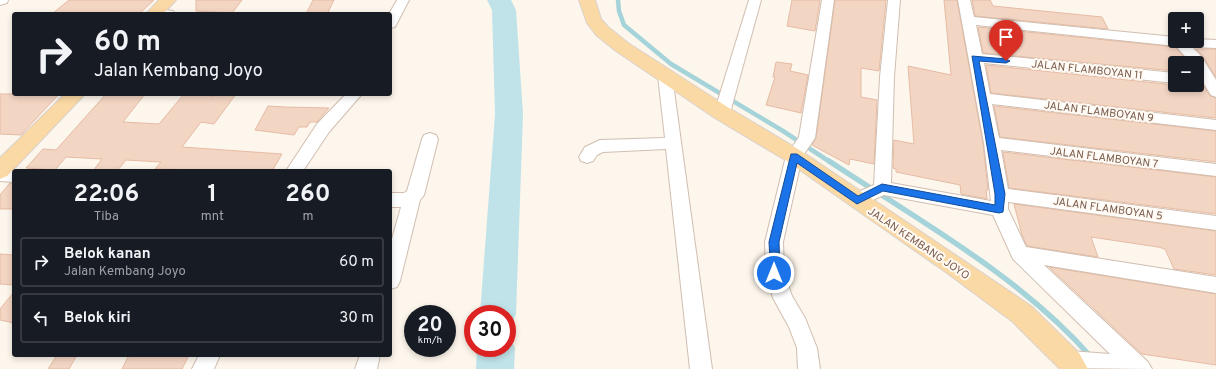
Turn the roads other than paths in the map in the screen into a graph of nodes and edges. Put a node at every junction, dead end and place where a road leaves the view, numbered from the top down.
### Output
1 (168, 0) edge
2 (403, 0) edge
3 (586, 0) edge
4 (755, 0) edge
5 (828, 0) edge
6 (894, 0) edge
7 (964, 0) edge
8 (160, 12) edge
9 (392, 20) edge
10 (968, 24) junction
11 (1168, 41) edge
12 (1204, 43) edge
13 (1216, 44) edge
14 (1186, 48) edge
15 (975, 58) junction
16 (665, 76) junction
17 (1168, 77) edge
18 (1210, 84) edge
19 (74, 96) edge
20 (353, 96) edge
21 (983, 98) junction
22 (722, 113) junction
23 (1216, 124) edge
24 (430, 139) dead end
25 (673, 143) junction
26 (992, 143) junction
27 (794, 156) junction
28 (587, 157) dead end
29 (295, 169) edge
30 (1216, 170) edge
31 (0, 171) edge
32 (0, 175) edge
33 (12, 176) edge
34 (882, 188) junction
35 (412, 198) junction
36 (392, 200) edge
37 (857, 200) junction
38 (1000, 202) junction
39 (1216, 223) edge
40 (1020, 254) junction
41 (392, 273) edge
42 (1216, 285) edge
43 (209, 357) edge
44 (369, 357) edge
45 (1072, 365) edge
46 (204, 369) edge
47 (366, 369) edge
48 (701, 369) edge
49 (809, 369) edge
50 (1141, 369) edge

1 - 8 main road
2 - 9 street
3 - 16 main road, JALAN KEMBANG JOYO
4 - 22 street
5 - 27 street
6 - 34 street
7 - 10 street
10 - 11 street
10 - 15 street
12 - 13 street
14 - 18 street
15 - 17 street, JALAN FLAMBOYAN 11
15 - 21 street
16 - 22 main road, JALAN KEMBANG JOYO
16 - 25 street
19 - 31 main road
20 - 29 street
21 - 23 street, JALAN FLAMBOYAN 9
21 - 26 street
22 - 27 main road, JALAN KEMBANG JOYO
24 - 35 street
25 - 28 street
25 - 48 street
26 - 30 street, JALAN FLAMBOYAN 7
26 - 38 street
27 - 37 main road, JALAN KEMBANG JOYO
27 - 49 street
32 - 33 street
34 - 37 street
34 - 38 street, JALAN FLAMBOYAN 5
35 - 36 street
35 - 41 street
37 - 45 main road, JALAN KEMBANG JOYO
38 - 39 street, JALAN FLAMBOYAN 5
38 - 40 street
40 - 42 street
40 - 50 street
43 - 46 street
44 - 47 street
45 - 50 street

